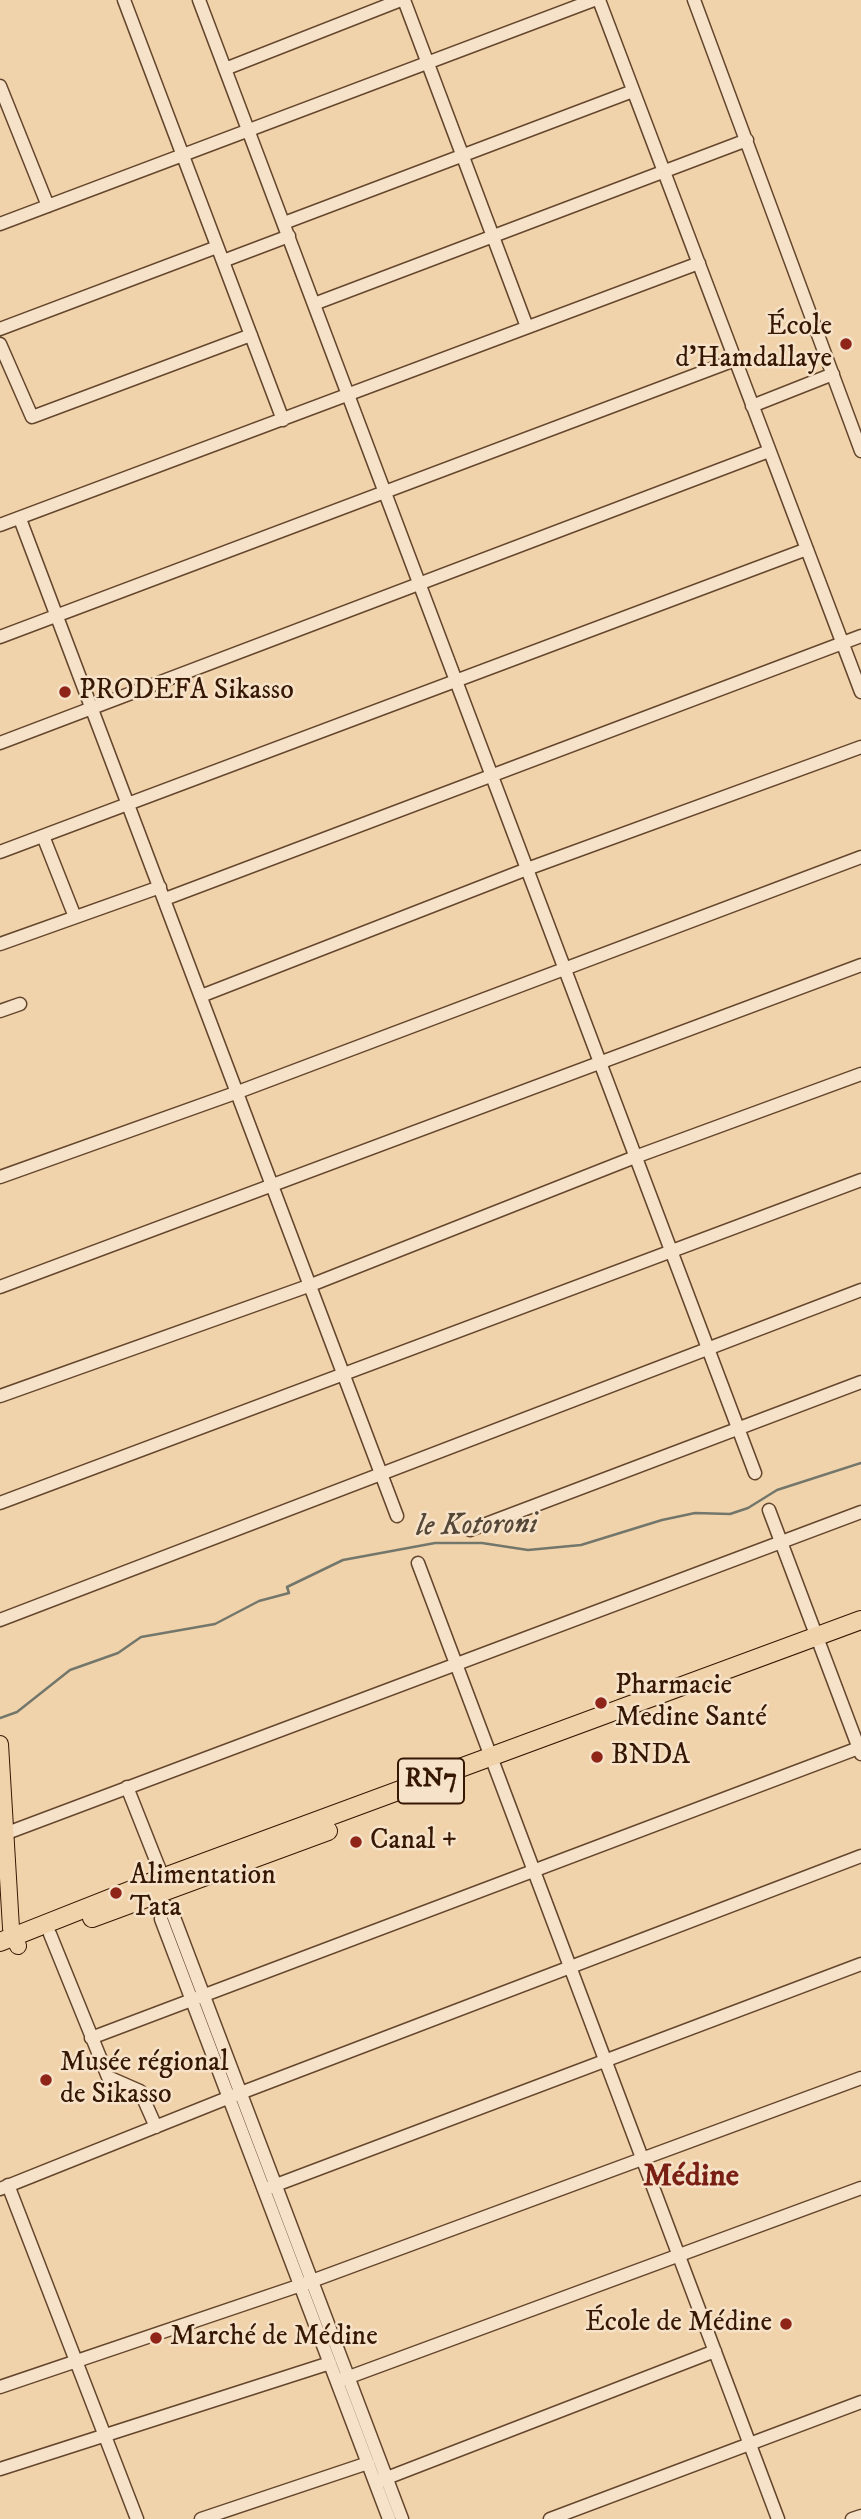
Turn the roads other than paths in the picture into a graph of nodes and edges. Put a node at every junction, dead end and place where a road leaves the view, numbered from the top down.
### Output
1 (124, 0) edge
2 (199, 0) edge
3 (403, 0) edge
4 (596, 0) edge
5 (694, 0) edge
6 (427, 62) junction
7 (225, 69) junction
8 (0, 86) edge
9 (633, 91) junction
10 (249, 130) junction
11 (747, 140) junction
12 (182, 155) junction
13 (461, 155) junction
14 (664, 172) junction
15 (48, 206) junction
16 (284, 223) junction
17 (0, 224) edge
18 (289, 236) junction
19 (492, 236) junction
20 (217, 247) junction
21 (223, 261) junction
22 (699, 263) junction
23 (314, 304) junction
24 (527, 327) junction
25 (0, 329) edge
26 (251, 335) junction
27 (0, 344) edge
28 (735, 360) junction
29 (833, 374) junction
30 (349, 395) junction
31 (752, 407) junction
32 (283, 420) junction
33 (769, 451) junction
34 (861, 451) edge
35 (386, 492) junction
36 (20, 519) junction
37 (0, 525) edge
38 (807, 549) junction
39 (420, 583) junction
40 (57, 616) junction
41 (861, 636) edge
42 (0, 637) edge
43 (843, 643) junction
44 (457, 681) junction
45 (861, 692) edge
46 (91, 707) junction
47 (0, 743) edge
48 (861, 747) edge
49 (493, 775) junction
50 (126, 804) junction
51 (43, 836) junction
52 (0, 852) edge
53 (861, 857) edge
54 (527, 869) junction
55 (162, 893) junction
56 (75, 917) junction
57 (0, 944) edge
58 (861, 965) edge
59 (563, 970) junction
60 (201, 996) junction
61 (20, 1004) dead end
62 (0, 1011) edge
63 (599, 1062) junction
64 (861, 1074) edge
65 (237, 1092) junction
66 (635, 1157) junction
67 (0, 1177) edge
68 (861, 1180) edge
69 (272, 1188) junction
70 (672, 1251) junction
71 (310, 1285) junction
72 (0, 1287) edge
73 (861, 1290) edge
74 (709, 1349) junction
75 (343, 1375) junction
76 (861, 1382) edge
77 (0, 1396) edge
78 (739, 1428) junction
79 (380, 1472) junction
80 (755, 1473) dead end
81 (0, 1503) edge
82 (769, 1510) dead end
83 (861, 1512) edge
84 (397, 1516) dead end
85 (470, 1530) dead end
86 (780, 1542) junction
87 (418, 1563) dead end
88 (0, 1620) edge
89 (861, 1620) edge
90 (861, 1633) edge
91 (819, 1643) junction
92 (454, 1664) junction
93 (0, 1744) edge
94 (860, 1750) edge
95 (491, 1765) junction
96 (127, 1787) junction
97 (4, 1823) edge
98 (861, 1856) edge
99 (533, 1874) junction
100 (161, 1889) junction
101 (50, 1934) junction
102 (10, 1941) edge
103 (0, 1953) edge
104 (861, 1964) edge
105 (571, 1968) junction
106 (198, 1998) junction
107 (91, 2038) junction
108 (605, 2061) junction
109 (861, 2078) edge
110 (235, 2095) junction
111 (156, 2127) junction
112 (642, 2160) junction
113 (4, 2187) edge
114 (270, 2188) junction
115 (861, 2188) edge
116 (679, 2257) junction
117 (306, 2283) junction
118 (715, 2351) junction
119 (76, 2360) junction
120 (330, 2362) junction
121 (343, 2380) junction
122 (0, 2386) edge
123 (861, 2402) edge
124 (106, 2437) junction
125 (750, 2444) junction
126 (368, 2463) junction
127 (0, 2469) edge
128 (381, 2481) junction
129 (861, 2516) edge
130 (137, 2519) edge
131 (201, 2519) edge
132 (389, 2519) edge
133 (402, 2519) edge
134 (550, 2519) edge
135 (778, 2519) edge
136 (852, 2519) edge

1 - 12 street
2 - 7 street
3 - 6 street
3 - 7 street
4 - 6 street
4 - 9 street
5 - 11 street
6 - 10 street
6 - 13 street
7 - 10 street
8 - 15 street
9 - 13 street
9 - 14 street
10 - 12 street
10 - 16 street
11 - 14 street
11 - 29 street
12 - 15 street
12 - 20 street
13 - 16 street
13 - 19 street
14 - 19 street
14 - 22 street
15 - 17 street
16 - 18 street
18 - 21 street
18 - 23 street
19 - 23 street
19 - 24 street
20 - 21 street
20 - 25 street
21 - 26 street
22 - 24 street
22 - 28 street
23 - 30 street
24 - 30 street
26 - 27 street
26 - 32 street
28 - 31 street
28 - 35 street
29 - 31 street
29 - 34 street
30 - 32 street
30 - 35 street
31 - 33 street
32 - 36 street
33 - 38 street
33 - 39 street
35 - 39 street
35 - 40 street
36 - 37 street
36 - 40 street
38 - 43 street
38 - 44 street
39 - 44 street
39 - 46 street
40 - 42 street
40 - 46 street
41 - 43 street
43 - 45 street
43 - 49 street
44 - 49 street
44 - 50 street
46 - 47 street
46 - 50 street
48 - 54 street
49 - 54 street
49 - 55 street
50 - 51 street
50 - 55 street
51 - 52 street
51 - 56 street
53 - 59 street
54 - 59 street
54 - 60 street
55 - 56 street
55 - 60 street
56 - 57 street
58 - 63 street
59 - 63 street
59 - 65 street
60 - 65 street
61 - 62 street
63 - 66 street
63 - 69 street
64 - 66 street
65 - 67 street
65 - 69 street
66 - 70 street
66 - 71 street
68 - 70 street
69 - 71 street
69 - 72 street
70 - 74 street
70 - 75 street
71 - 75 street
71 - 77 street
73 - 74 street
74 - 78 street
74 - 79 street
75 - 79 street
75 - 81 street
76 - 78 street
78 - 80 street
78 - 85 street
79 - 84 street
79 - 88 street
82 - 86 street
83 - 86 street
86 - 91 street
86 - 92 street
87 - 92 street
89 - 91 highway, RN7
90 - 91 highway, RN7
91 - 94 street
91 - 95 highway, RN7
92 - 95 street
92 - 96 street
93 - 97 main road
94 - 99 street
95 - 99 street
95 - 100 highway, RN7
96 - 97 street
96 - 100 street
97 - 102 main road
98 - 105 street
99 - 105 street
99 - 106 street
100 - 101 highway, RN7
100 - 102 highway, RN7
100 - 106 street
101 - 102 highway, RN7
101 - 107 street
102 - 103 highway, RN7
104 - 108 street
105 - 108 street
105 - 110 street
106 - 107 street
106 - 110 street
107 - 111 street
108 - 112 street
108 - 114 street
109 - 112 street
110 - 111 street
110 - 114 street
111 - 113 street
112 - 116 street
112 - 117 street
113 - 119 street
114 - 117 street
115 - 116 street
116 - 118 street
116 - 121 street
117 - 119 street
117 - 120 street
117 - 121 street
118 - 125 street
118 - 128 street
119 - 122 street
119 - 124 street
120 - 121 street
120 - 124 street
121 - 126 street
121 - 128 street
123 - 125 street
124 - 127 street
124 - 130 street
125 - 134 street
125 - 135 street
126 - 128 street
126 - 131 street
128 - 132 street
128 - 133 street
129 - 136 street

